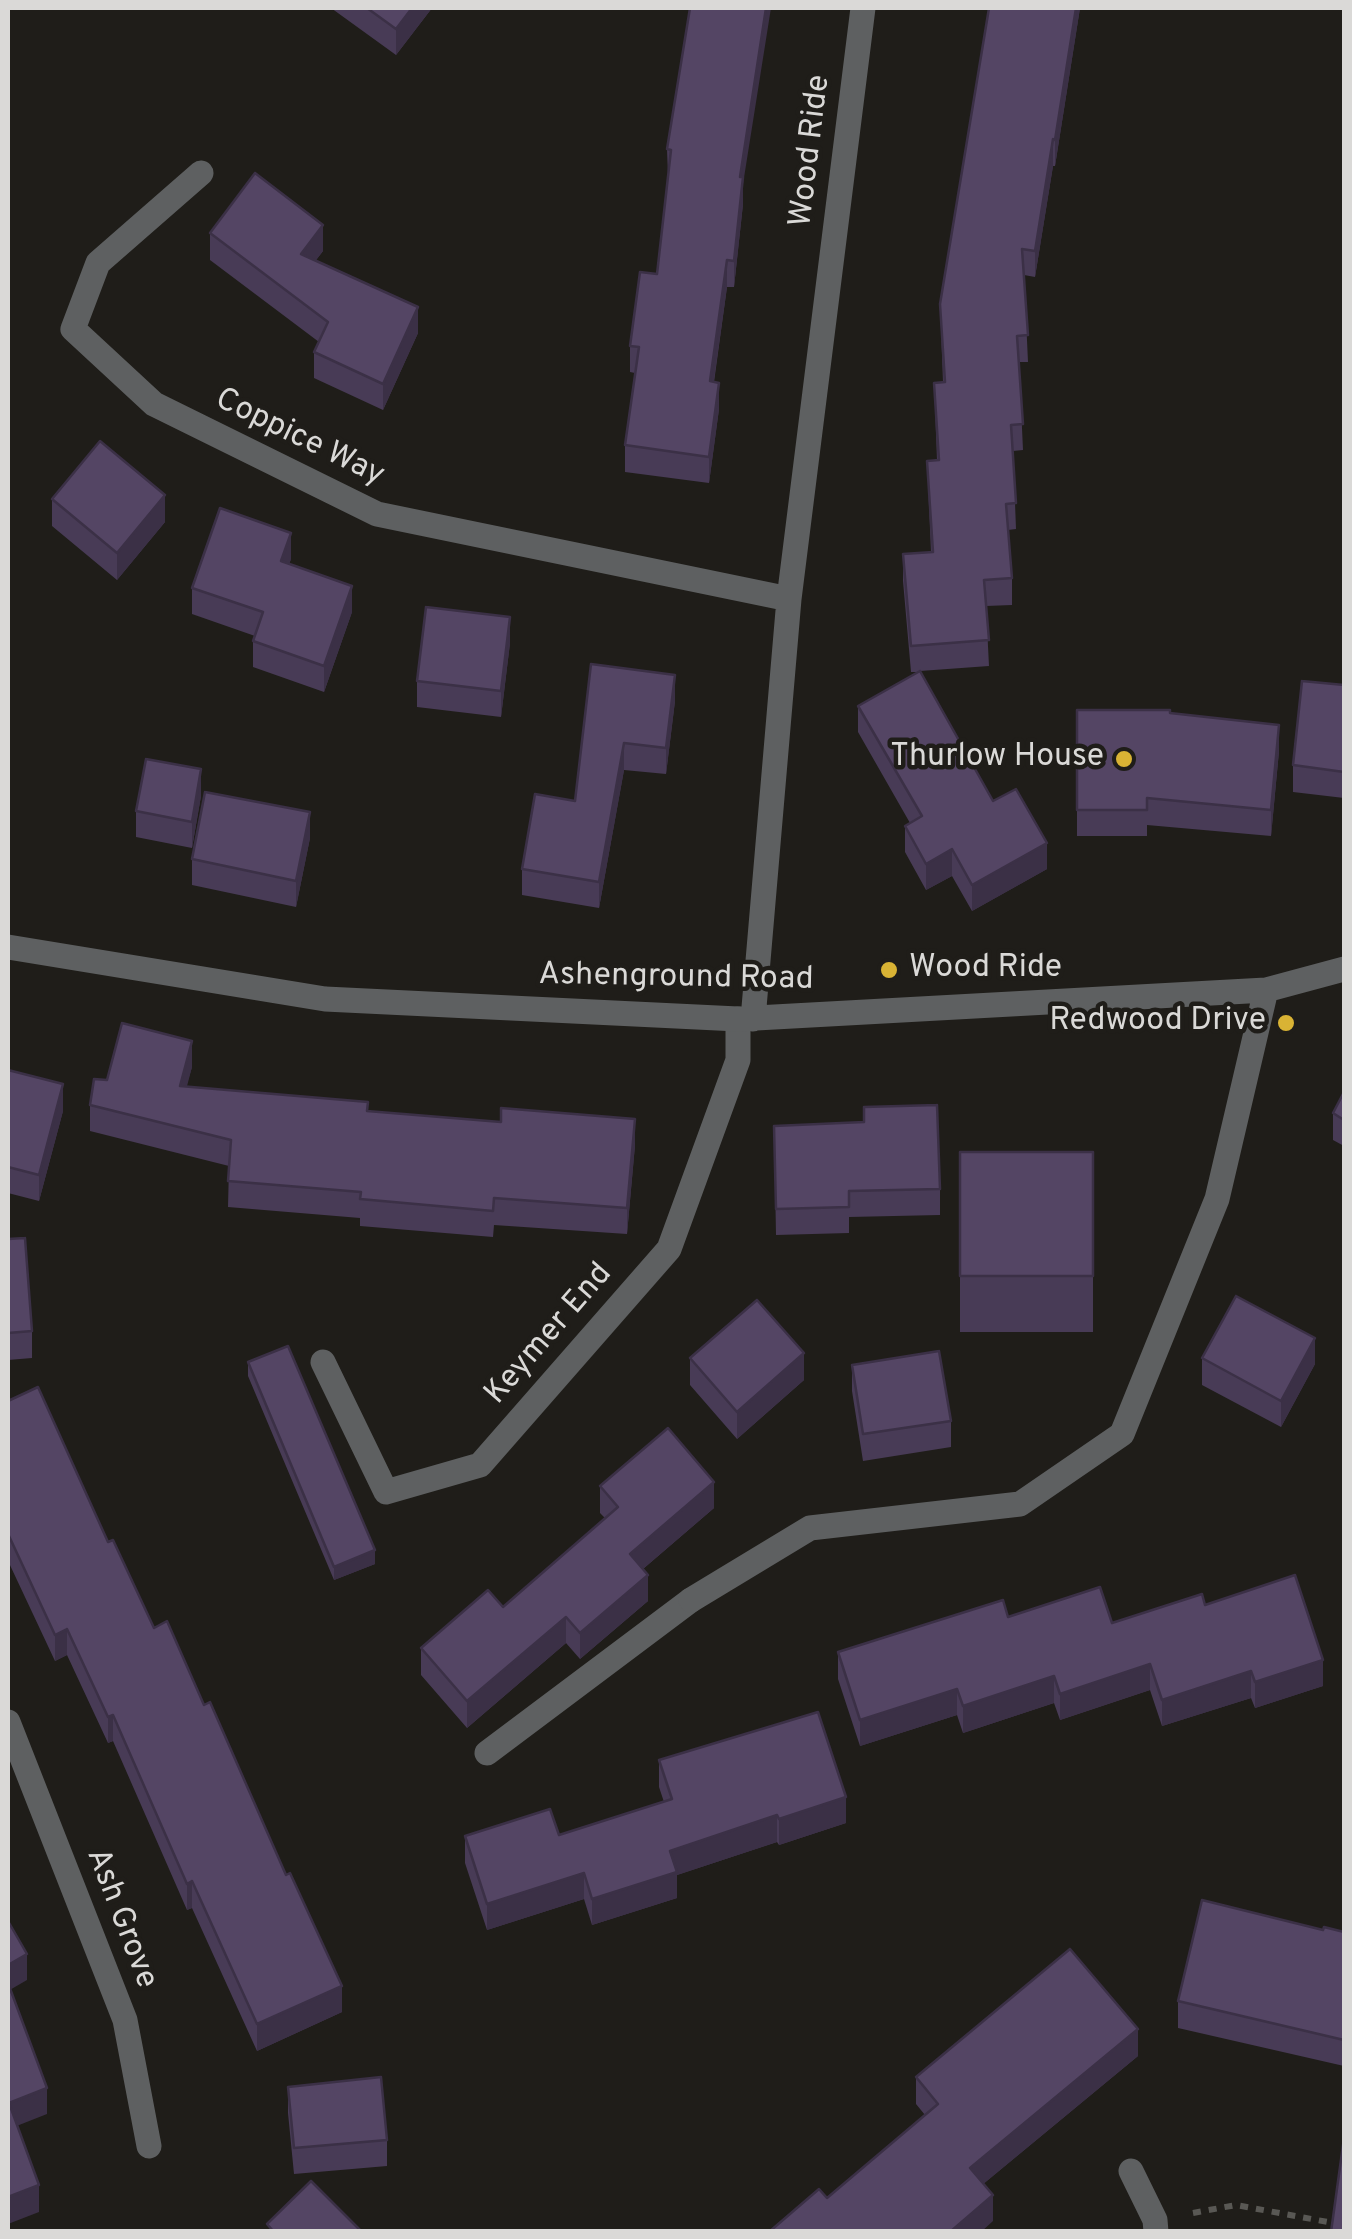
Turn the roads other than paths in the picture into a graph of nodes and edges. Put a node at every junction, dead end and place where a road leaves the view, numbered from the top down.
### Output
1 (863, 8) edge
2 (201, 173) dead end
3 (789, 599) junction
4 (8, 948) edge
5 (1344, 969) edge
6 (1266, 990) junction
7 (746, 1019) junction
8 (323, 1362) dead end
9 (8, 1722) edge
10 (486, 1753) dead end
11 (149, 2146) dead end
12 (1131, 2171) dead end
13 (1155, 2226) edge

1 - 3 street, Wood Ride
2 - 3 street, Coppice Way
3 - 7 street, Wood Ride
4 - 7 street, Ashenground Road
5 - 6 street, Ashenground Road
6 - 7 street, Ashenground Road
6 - 10 street
7 - 8 street, Keymer End
9 - 11 street, Ash Grove
12 - 13 street

